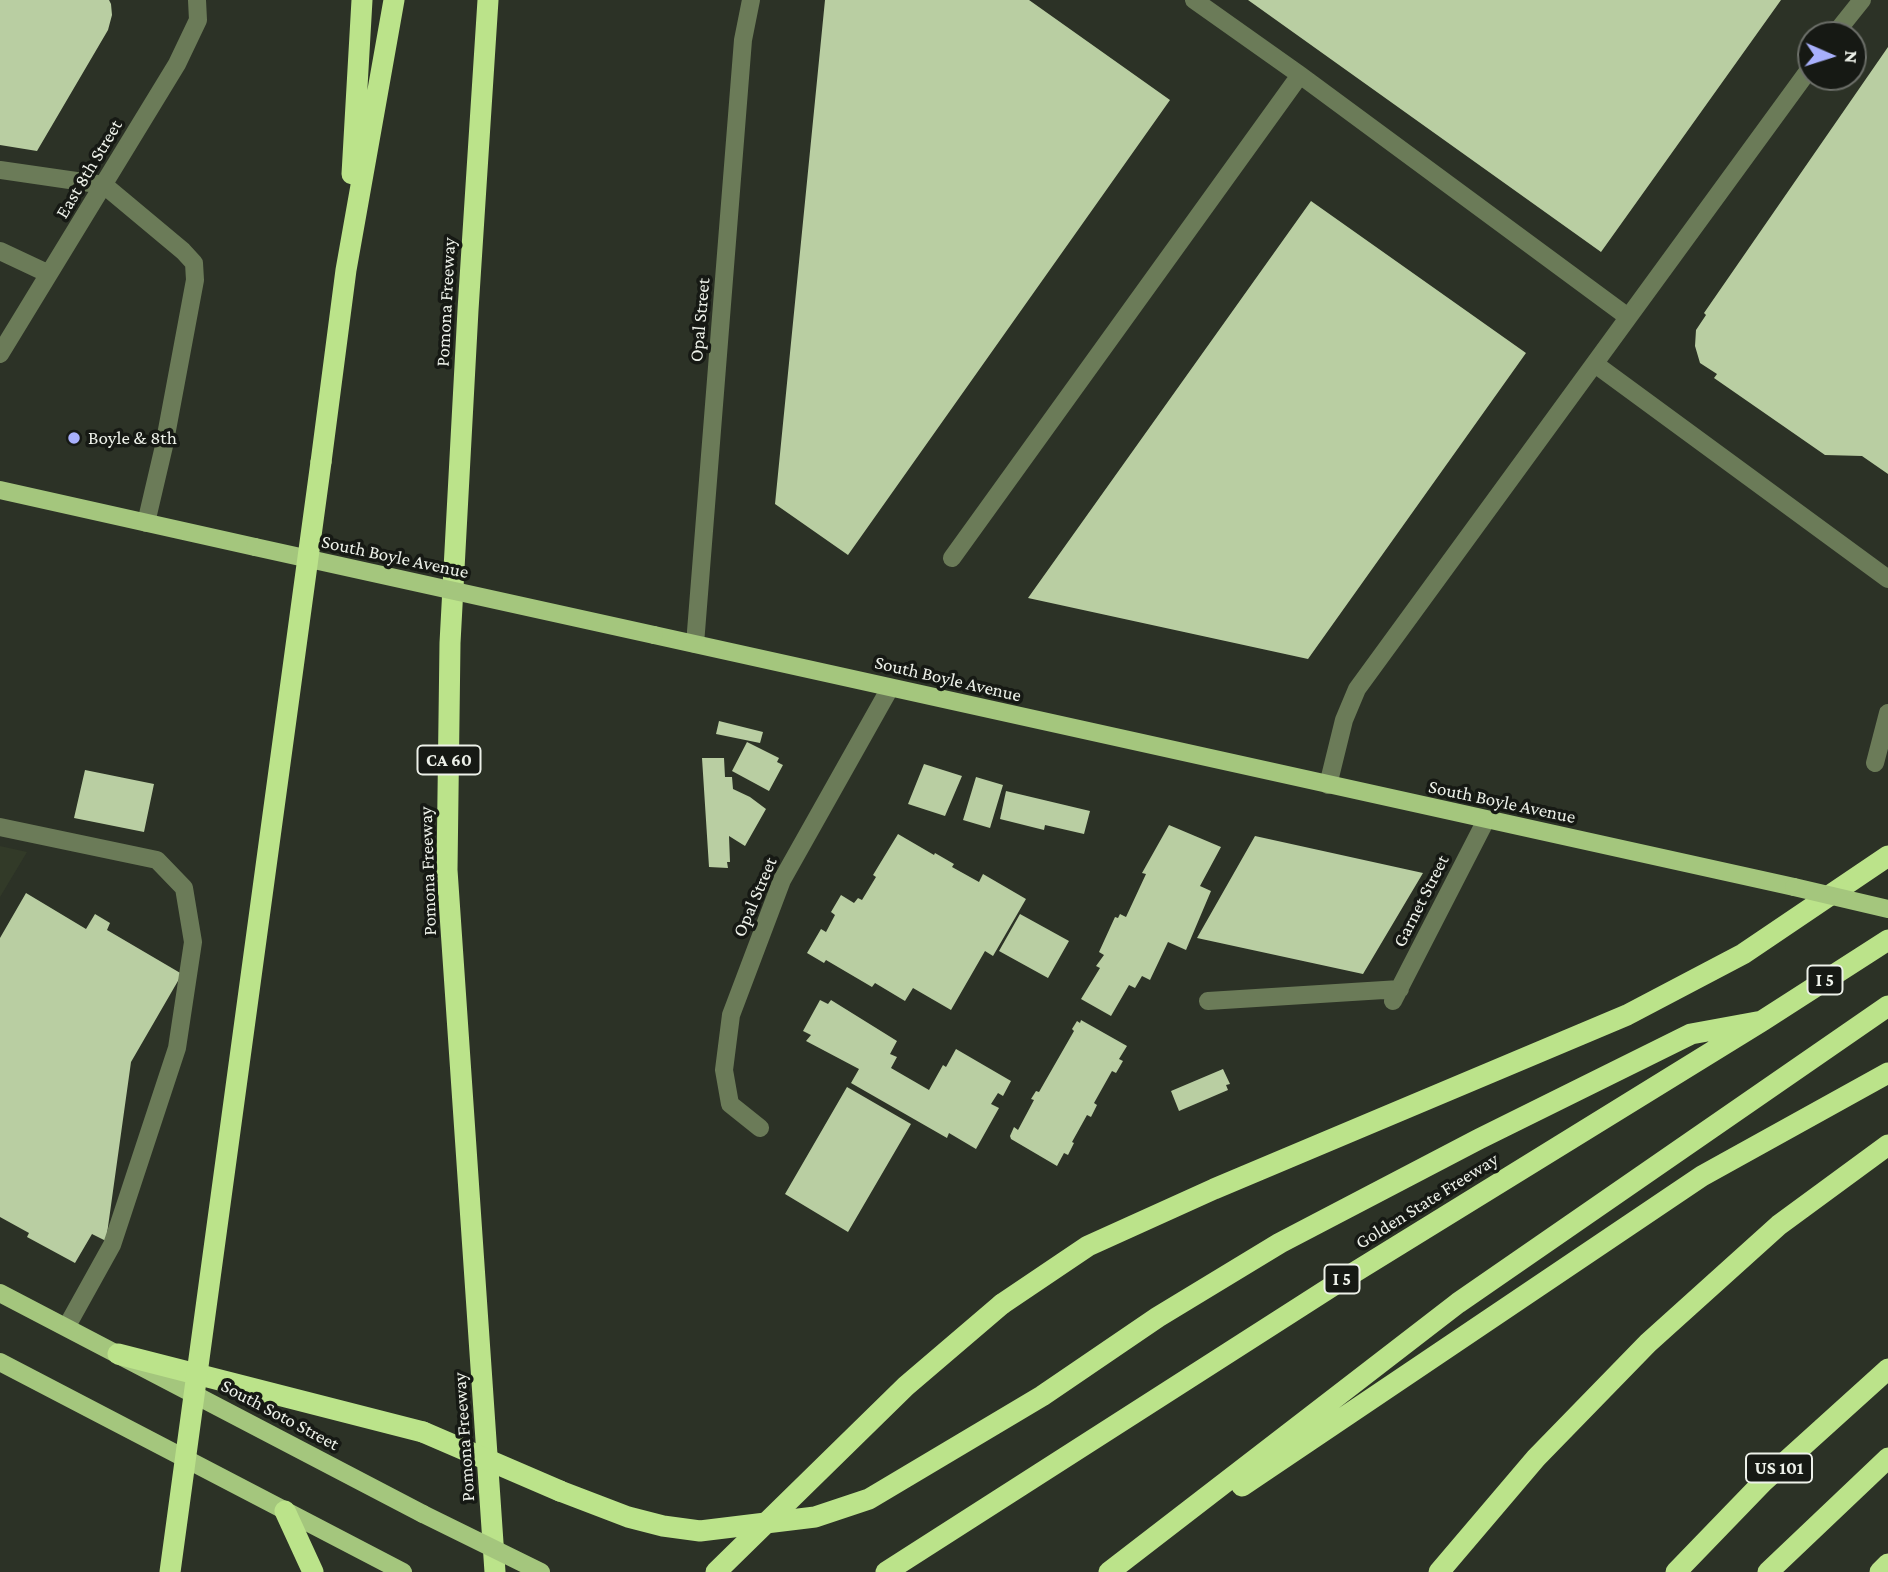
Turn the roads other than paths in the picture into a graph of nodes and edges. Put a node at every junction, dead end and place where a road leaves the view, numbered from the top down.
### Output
1 (197, 0) edge
2 (362, 0) edge
3 (394, 0) edge
4 (488, 0) edge
5 (751, 0) edge
6 (1194, 0) edge
7 (1862, 0) edge
8 (1845, 21) edge
9 (1300, 75) junction
10 (1797, 86) edge
11 (0, 170) edge
12 (104, 185) junction
13 (0, 251) edge
14 (346, 270) junction
15 (49, 274) junction
16 (1628, 317) junction
17 (0, 354) edge
18 (1595, 363) junction
19 (0, 490) edge
20 (146, 523) junction
21 (952, 558) dead end
22 (1888, 579) edge
23 (695, 644) junction
24 (890, 688) junction
25 (1888, 713) edge
26 (1875, 763) dead end
27 (1328, 785) junction
28 (1486, 820) junction
29 (0, 827) edge
30 (1888, 856) edge
31 (1888, 909) edge
32 (1888, 940) edge
33 (1208, 1001) dead end
34 (1888, 1006) edge
35 (1762, 1021) junction
36 (1888, 1073) edge
37 (760, 1128) dead end
38 (1888, 1145) edge
39 (0, 1293) edge
40 (67, 1326) junction
41 (118, 1354) junction
42 (0, 1362) edge
43 (1888, 1369) edge
44 (1888, 1458) edge
45 (285, 1511) junction
46 (493, 1519) junction
47 (1888, 1564) edge
48 (170, 1572) edge
49 (313, 1572) edge
50 (403, 1572) edge
51 (495, 1572) edge
52 (511, 1572) edge
53 (541, 1572) edge
54 (716, 1572) edge
55 (886, 1572) edge
56 (1112, 1572) edge
57 (1439, 1572) edge
58 (1676, 1572) edge
59 (1768, 1572) edge
60 (1880, 1572) edge

1 - 12 street, East 8th Street
2 - 14 highway
3 - 14 highway
4 - 46 highway, Pomona Freeway / CA 60
5 - 23 street, Opal Street
6 - 9 street
7 - 8 street
9 - 16 street
9 - 21 street
10 - 16 street
11 - 12 street
12 - 15 street, East 8th Street
12 - 20 street
13 - 15 street
14 - 48 highway, bridge
15 - 17 street, East 8th Street
16 - 18 street
18 - 22 street
18 - 27 street
19 - 20 main road, South Boyle Avenue
20 - 23 main road, South Boyle Avenue, bridge
23 - 24 main road, South Boyle Avenue
24 - 27 main road, South Boyle Avenue
24 - 37 street, Opal Street
25 - 26 street
27 - 28 main road, South Boyle Avenue
28 - 31 main road, South Boyle Avenue, bridge
28 - 33 street, Garnet Street
29 - 40 street
30 - 54 highway, bridge
32 - 35 highway, Golden State Freeway / I 5
34 - 56 highway
35 - 41 highway, bridge
35 - 55 highway, Golden State Freeway / I 5
36 - 56 highway
38 - 57 highway
39 - 40 main road, South Soto Street
40 - 41 main road, South Soto Street
41 - 53 main road, South Soto Street, bridge
42 - 45 main road
43 - 58 highway, US 101
44 - 59 highway
45 - 49 highway
45 - 50 main road
46 - 51 highway, Pomona Freeway / CA 60
46 - 52 highway
47 - 60 highway

